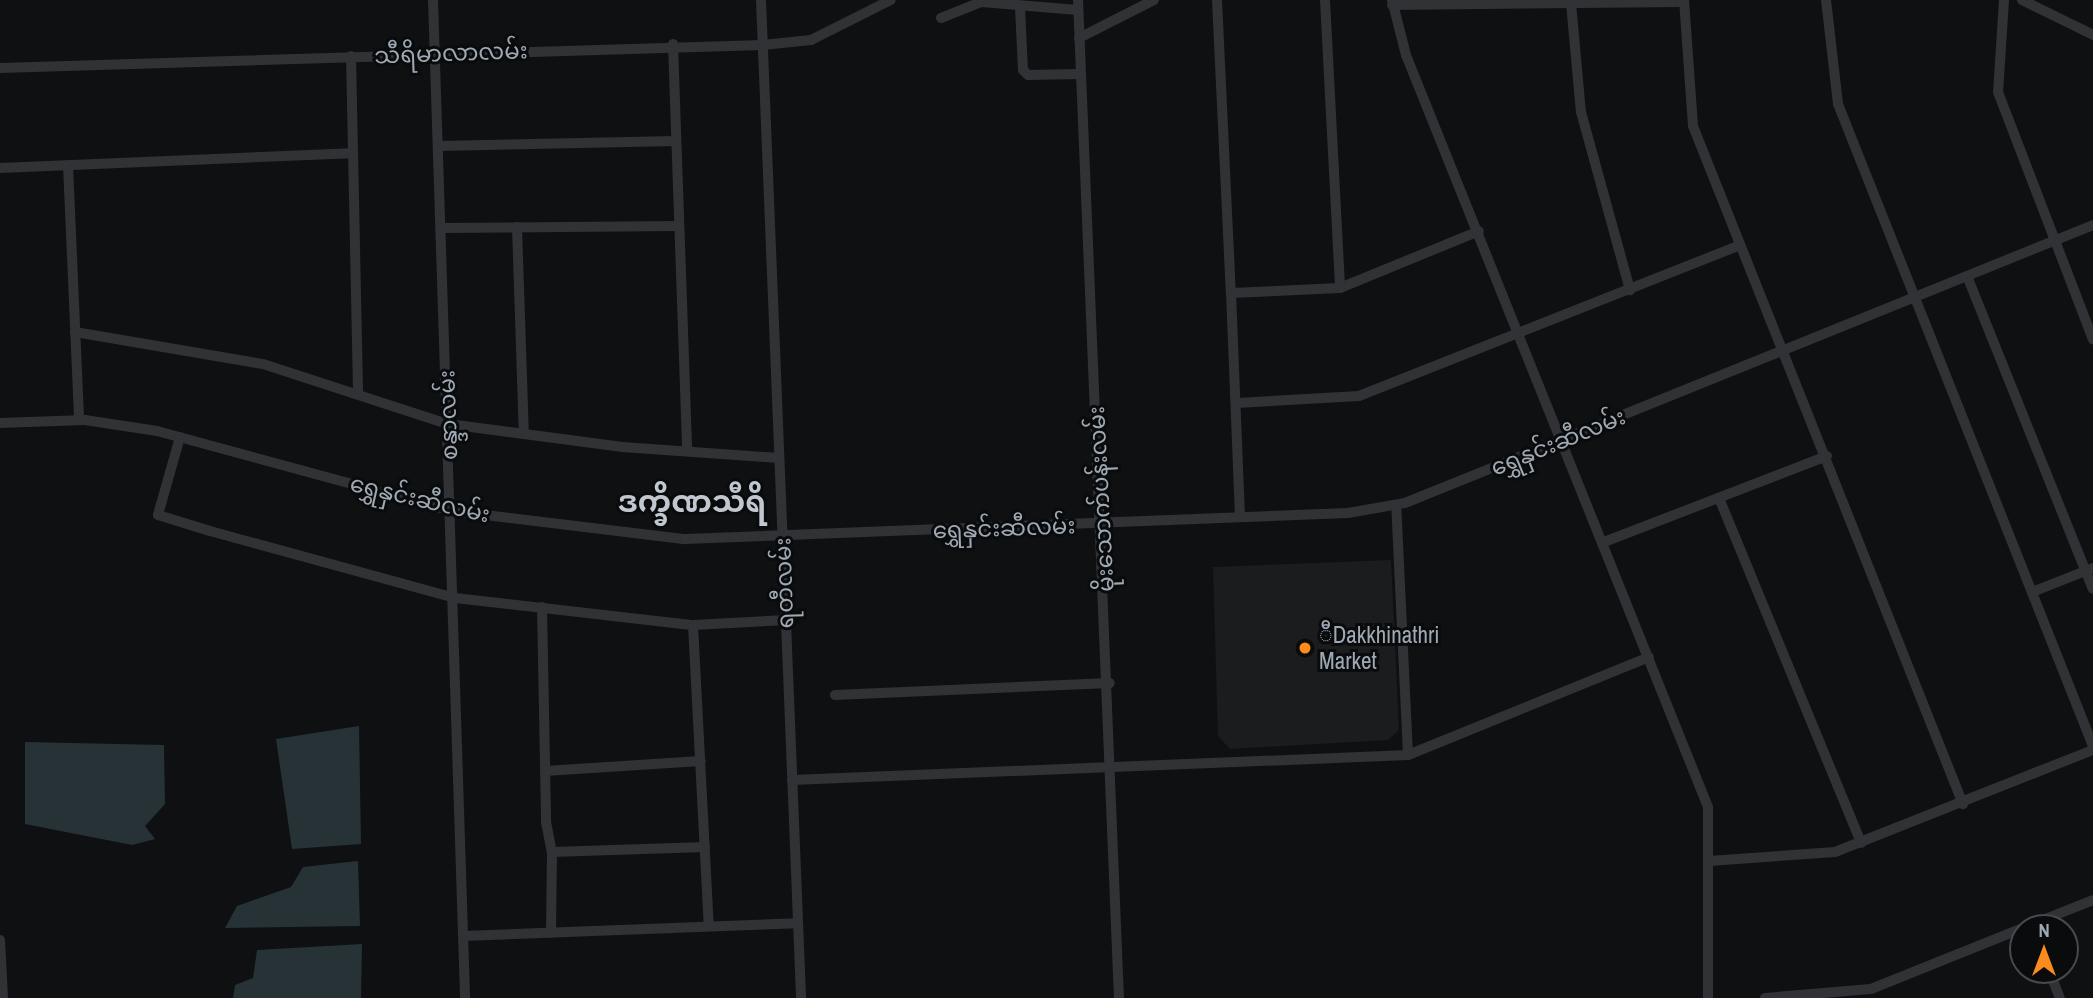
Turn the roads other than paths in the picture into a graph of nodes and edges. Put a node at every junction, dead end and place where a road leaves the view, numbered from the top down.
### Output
1 (433, 0) edge
2 (761, 0) edge
3 (891, 0) edge
4 (1154, 0) edge
5 (1217, 0) edge
6 (1325, 0) edge
7 (1826, 0) edge
8 (2004, 0) edge
9 (2022, 0) edge
10 (1684, 1) edge
11 (1392, 2) edge
12 (961, 3) edge
13 (1571, 3) junction
14 (1078, 5) edge
15 (1020, 7) junction
16 (941, 18) dead end
17 (2093, 35) edge
18 (1079, 38) junction
19 (673, 44) junction
20 (763, 45) junction
21 (434, 54) junction
22 (351, 56) junction
23 (0, 68) edge
24 (1080, 74) junction
25 (676, 141) junction
26 (438, 146) junction
27 (351, 153) junction
28 (68, 165) junction
29 (0, 168) edge
30 (2093, 225) edge
31 (679, 226) junction
32 (517, 227) junction
33 (441, 228) junction
34 (1479, 231) junction
35 (2055, 240) junction
36 (1740, 246) junction
37 (1967, 276) junction
38 (1340, 288) junction
39 (1630, 290) junction
40 (1231, 293) junction
41 (1911, 299) junction
42 (75, 332) junction
43 (2092, 332) edge
44 (1521, 334) junction
45 (1785, 348) junction
46 (358, 394) junction
47 (1237, 402) junction
48 (79, 420) junction
49 (0, 423) edge
50 (448, 424) junction
51 (524, 434) junction
52 (180, 437) junction
53 (1563, 441) junction
54 (687, 452) junction
55 (1827, 456) junction
56 (779, 458) junction
57 (1719, 498) junction
58 (1396, 505) junction
59 (452, 511) junction
60 (1240, 517) junction
61 (1102, 524) junction
62 (782, 537) junction
63 (1604, 542) junction
64 (2089, 569) edge
65 (2093, 589) edge
66 (2032, 592) junction
67 (455, 598) junction
68 (542, 607) junction
69 (786, 620) junction
70 (694, 625) junction
71 (1649, 657) junction
72 (1110, 683) junction
73 (835, 695) dead end
74 (2093, 748) edge
75 (1408, 755) junction
76 (701, 761) junction
77 (1113, 766) junction
78 (545, 771) junction
79 (792, 780) junction
80 (1963, 804) junction
81 (1861, 843) junction
82 (705, 847) junction
83 (552, 852) junction
84 (1709, 861) junction
85 (2093, 900) edge
86 (2059, 914) edge
87 (798, 923) junction
88 (709, 926) junction
89 (551, 933) junction
90 (2009, 934) edge
91 (464, 936) junction
92 (0, 940) edge
93 (0, 946) edge
94 (3, 998) edge
95 (465, 998) edge
96 (801, 998) edge
97 (1119, 998) edge
98 (1708, 998) edge
99 (1765, 998) edge

1 - 21 street, စန္ဒာလမ်း
2 - 20 street, ရတီလမ်း
3 - 20 street, သီရိမာလာလမ်း
4 - 18 street
5 - 40 street
6 - 38 street
7 - 41 street
8 - 35 street
9 - 17 street
10 - 13 street
10 - 36 street
11 - 13 street
11 - 34 street
12 - 15 street
12 - 16 street
13 - 39 street
14 - 15 street
14 - 18 street, မိုးသောက်ပန်းလမ်း
15 - 24 street
18 - 24 street, မိုးသောက်ပန်းလမ်း
19 - 20 street, သီရိမာလာလမ်း
19 - 21 street, သီရိမာလာလမ်း
19 - 25 street
20 - 56 street, ရတီလမ်း
21 - 22 street, သီရိမာလာလမ်း
21 - 26 street, စန္ဒာလမ်း
22 - 23 street, သီရိမာလာလမ်း
22 - 27 street
24 - 61 street, မိုးသောက်ပန်းလမ်း
25 - 26 street
25 - 31 street
26 - 33 street, စန္ဒာလမ်း
27 - 28 street
27 - 46 street
28 - 29 street
28 - 42 street
30 - 35 street, ရွှေနှင်းဆီလမ်း
31 - 32 street
31 - 54 street
32 - 33 street
32 - 51 street
33 - 50 street, စန္ဒာလမ်း
34 - 38 street
34 - 44 street
35 - 37 street, ရွှေနှင်းဆီလမ်း
35 - 43 street
36 - 39 street
36 - 45 street
37 - 41 street, ရွှေနှင်းဆီလမ်း
37 - 64 street
38 - 40 street
39 - 44 street
40 - 47 street
41 - 45 street, ရွှေနှင်းဆီလမ်း
41 - 66 street
42 - 46 street
42 - 48 street
44 - 47 street
44 - 53 street
45 - 53 street, ရွှေနှင်းဆီလမ်း
45 - 55 street
46 - 50 street
47 - 60 street
48 - 49 street, ရွှေနှင်းဆီလမ်း
48 - 52 street, ရွှေနှင်းဆီလမ်း
50 - 51 street
50 - 59 street, စန္ဒာလမ်း
51 - 54 street
52 - 59 street, ရွှေနှင်းဆီလမ်း
52 - 67 street
53 - 58 street, ရွှေနှင်းဆီလမ်း
53 - 63 street
54 - 56 street
55 - 57 street
55 - 80 street
56 - 62 street, ရတီလမ်း
57 - 63 street
57 - 81 street
58 - 60 street, ရွှေနှင်းဆီလမ်း
58 - 75 street
59 - 62 street, ရွှေနှင်းဆီလမ်း
59 - 67 street, စန္ဒာလမ်း
60 - 61 street, ရွှေနှင်းဆီလမ်း
61 - 62 street, ရွှေနှင်းဆီလမ်း
61 - 72 street, မိုးသောက်ပန်းလမ်း
62 - 69 street, ရတီလမ်း
63 - 71 street
64 - 65 street
64 - 66 street
66 - 74 street
67 - 68 street
67 - 91 street, စန္ဒာလမ်း
68 - 70 street
68 - 78 street
69 - 70 street
69 - 79 street, ရတီလမ်း
70 - 76 street
71 - 75 street
71 - 84 street
72 - 73 street
72 - 77 street, မိုးသောက်ပန်းလမ်း
74 - 80 street
75 - 77 street
76 - 78 street
76 - 82 street
77 - 79 street
77 - 97 street, မိုးသောက်ပန်းလမ်း
78 - 83 street
79 - 87 street, ရတီလမ်း
80 - 81 street
81 - 84 street
82 - 83 street
82 - 88 street
83 - 89 street
84 - 98 street
85 - 86 street
87 - 88 street
87 - 96 street, ရတီလမ်း
88 - 89 street
89 - 91 street
90 - 99 street
91 - 95 street, စန္ဒာလမ်း
92 - 93 street
93 - 94 street

